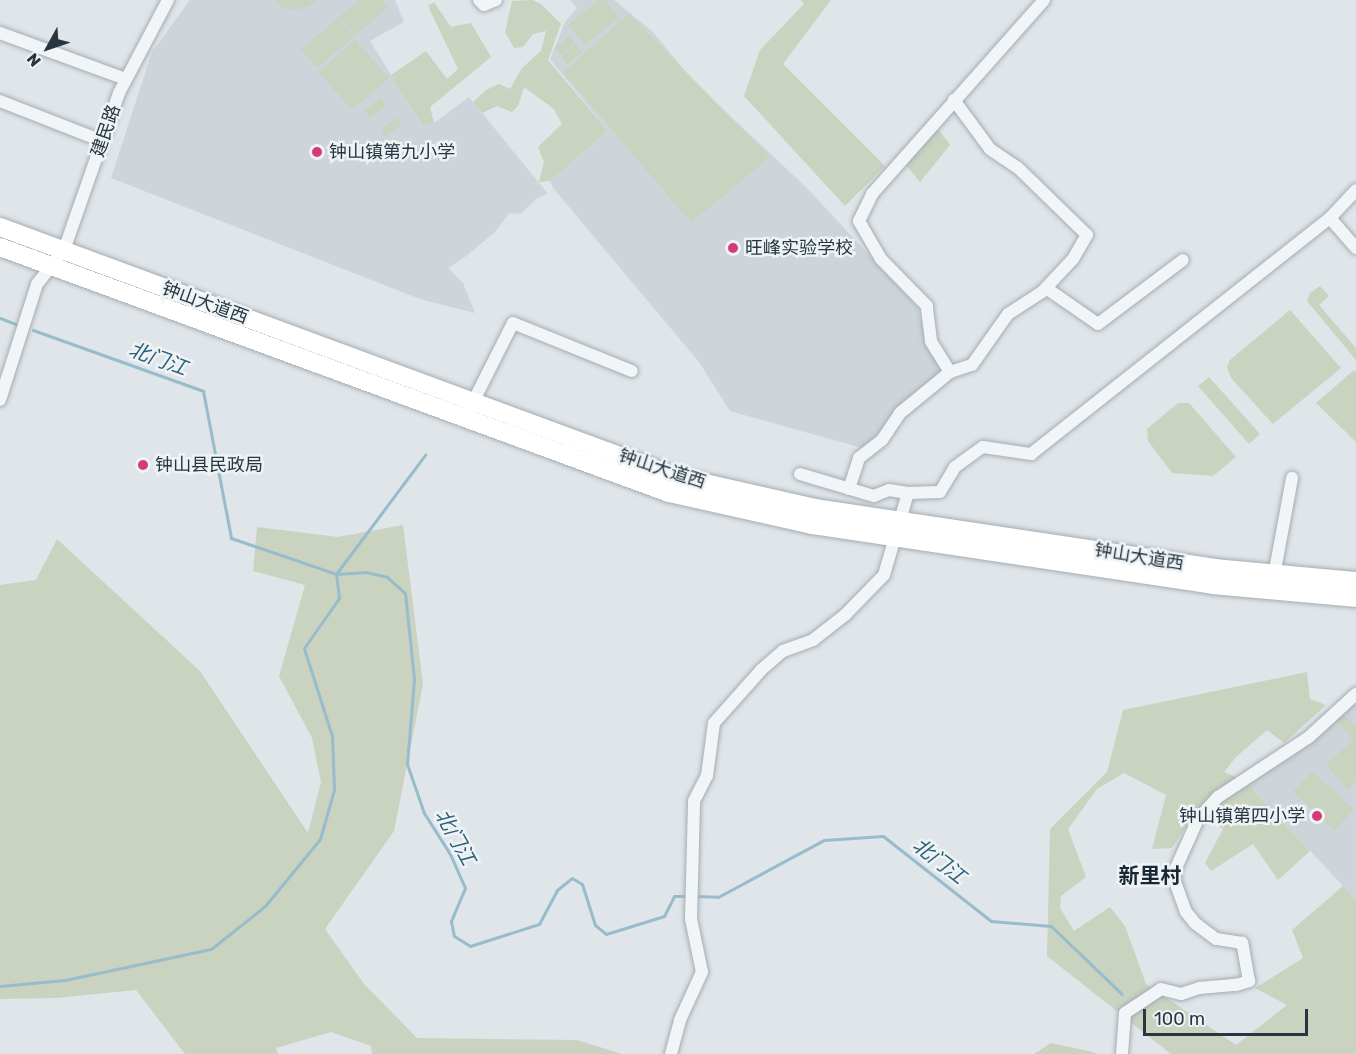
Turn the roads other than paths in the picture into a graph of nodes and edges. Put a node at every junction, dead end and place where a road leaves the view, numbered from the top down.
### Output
1 (168, 0) edge
2 (479, 0) edge
3 (496, 0) edge
4 (1044, 0) edge
5 (0, 33) edge
6 (126, 79) junction
7 (954, 100) junction
8 (0, 101) edge
9 (102, 141) junction
10 (1356, 190) edge
11 (1330, 218) junction
12 (0, 227) edge
13 (0, 247) edge
14 (1356, 249) edge
15 (64, 250) junction
16 (1183, 260) dead end
17 (53, 267) junction
18 (1046, 288) junction
19 (632, 371) dead end
20 (950, 372) junction
21 (0, 400) edge
22 (470, 410) junction
23 (800, 474) dead end
24 (1292, 478) dead end
25 (849, 489) junction
26 (908, 493) junction
27 (896, 529) junction
28 (1356, 581) edge
29 (1273, 582) junction
30 (1356, 598) edge
31 (1356, 694) edge
32 (671, 1054) edge
33 (1122, 1054) edge

1 - 6 street, 建民路
2 - 3 street
4 - 7 street
5 - 6 street
6 - 9 street, 建民路
7 - 18 street
7 - 20 street
8 - 9 street
9 - 15 street, 建民路
10 - 11 street
11 - 14 street
11 - 26 street
12 - 15 highway, 钟山大道西
13 - 17 highway, 钟山大道西
15 - 17 street, 建民路
15 - 22 highway, 钟山大道西
16 - 18 street
17 - 21 street, 建民路
17 - 22 highway, 钟山大道西
18 - 20 street
19 - 22 street
20 - 25 street
22 - 27 highway, 钟山大道西
23 - 25 street
24 - 29 street
25 - 26 street
26 - 27 street
27 - 29 highway, 钟山大道西
27 - 32 street
28 - 29 highway, 钟山大道西
29 - 30 highway, 钟山大道西
31 - 33 street

